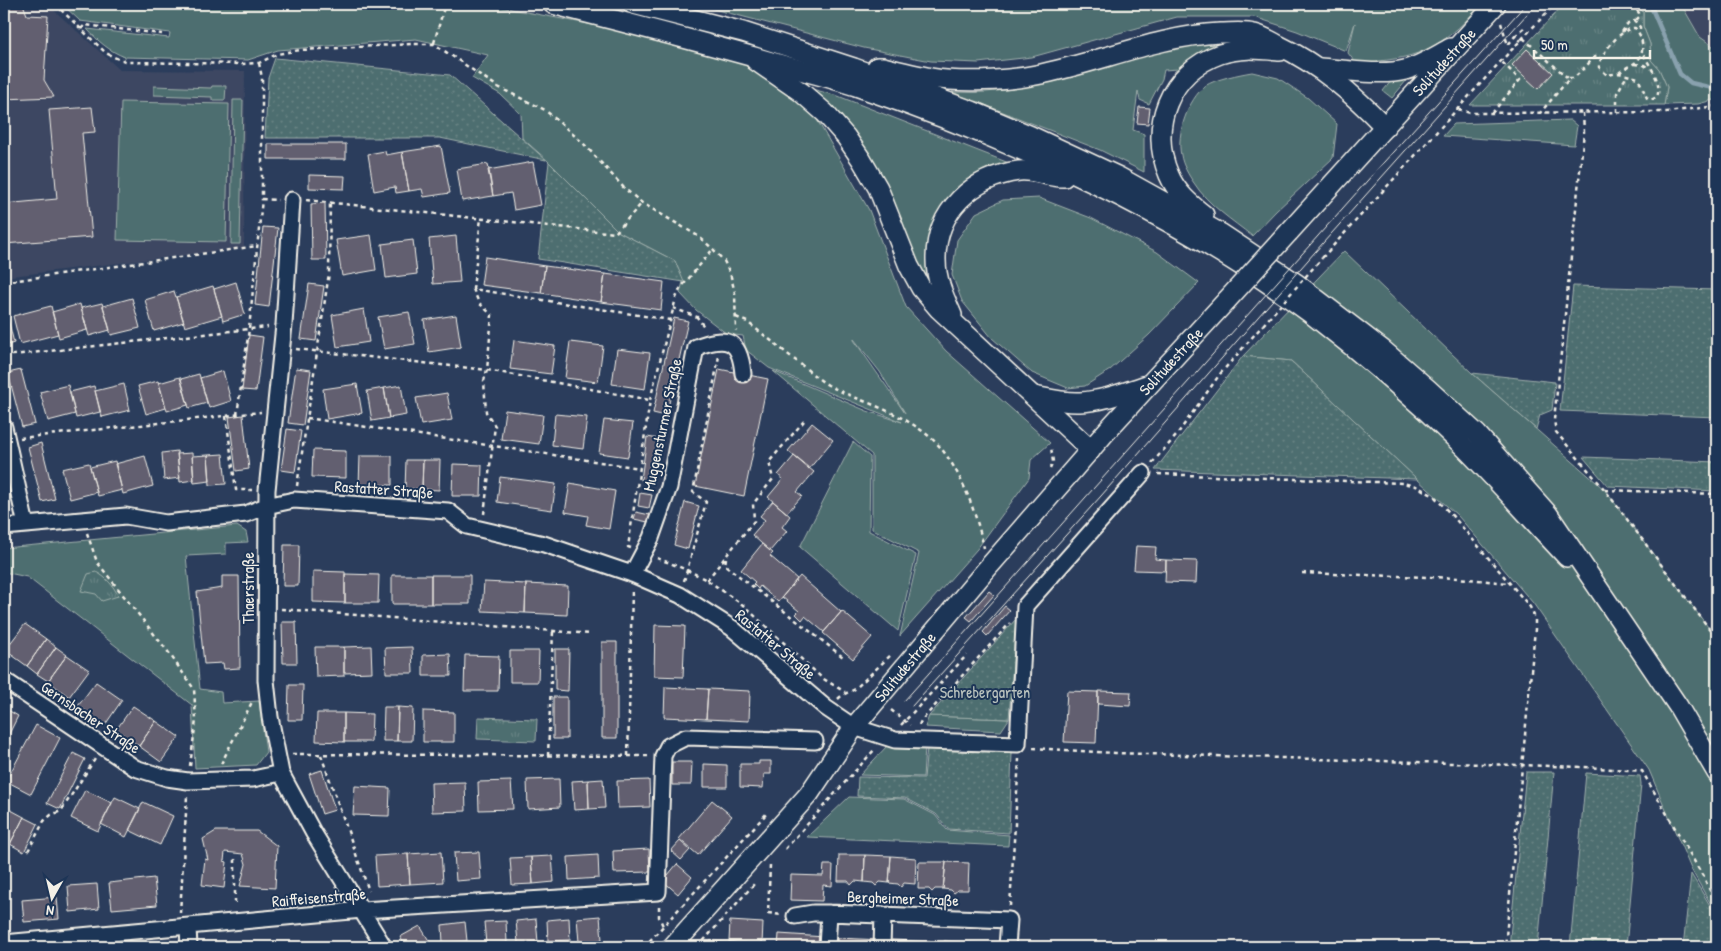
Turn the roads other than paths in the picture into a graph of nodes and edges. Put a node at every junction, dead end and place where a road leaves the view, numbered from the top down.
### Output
1 (553, 4) edge
2 (633, 4) edge
3 (1501, 11) edge
4 (1461, 43) junction
5 (1294, 52) junction
6 (747, 55) junction
7 (854, 68) junction
8 (1320, 68) junction
9 (1385, 127) junction
10 (1081, 177) junction
11 (292, 200) road end
12 (1220, 233) junction
13 (958, 325) junction
14 (743, 374) dead end
15 (1149, 384) junction
16 (1034, 396) junction
17 (5, 434) edge
18 (1091, 450) junction
19 (1143, 473) road end
20 (266, 506) junction
21 (26, 525) junction
22 (4, 527) edge
23 (632, 574) junction
24 (1607, 600) junction
25 (4, 680) edge
26 (854, 727) junction
27 (815, 741) dead end
28 (281, 773) junction
29 (1717, 773) edge
30 (369, 910) junction
31 (829, 913) junction
32 (883, 914) junction
33 (795, 916) road end
34 (184, 927) junction
35 (4, 943) edge
36 (189, 947) edge
37 (384, 947) edge
38 (672, 947) edge
39 (828, 947) edge
40 (882, 947) edge
41 (1007, 947) edge

1 - 6 main road
2 - 7 main road
3 - 4 main road, Solitudestraße
4 - 8 main road
4 - 9 main road, Solitudestraße
5 - 7 main road
5 - 8 main road
5 - 12 main road
6 - 10 main road
6 - 13 main road
7 - 12 main road
8 - 9 main road
9 - 15 main road, Solitudestraße, bridge
10 - 13 main road
10 - 24 main road
11 - 20 street, Thaerstraße
12 - 24 main road
13 - 16 main road
14 - 23 street, Muggensturmer Straße
15 - 16 main road
15 - 18 main road, Solitudestraße
16 - 18 main road
17 - 21 street
18 - 26 main road, Solitudestraße
19 - 26 street
20 - 21 street, Rastatter Straße
20 - 23 street, Rastatter Straße
20 - 28 street, Thaerstraße
21 - 22 street, Rastatter Straße
23 - 26 street, Rastatter Straße
24 - 29 main road
25 - 28 street, Gernsbacher Straße
26 - 38 main road, Solitudestraße
27 - 30 street, Raiffeisenstraße
28 - 30 street, Thaerstraße
30 - 34 street, Raiffeisenstraße
30 - 37 street, Thaerstraße
31 - 32 street, Bergheimer Straße
31 - 33 street, Bergheimer Straße
31 - 39 street
32 - 40 street
32 - 41 street, Bergheimer Straße
34 - 35 street, Raiffeisenstraße
34 - 36 street

